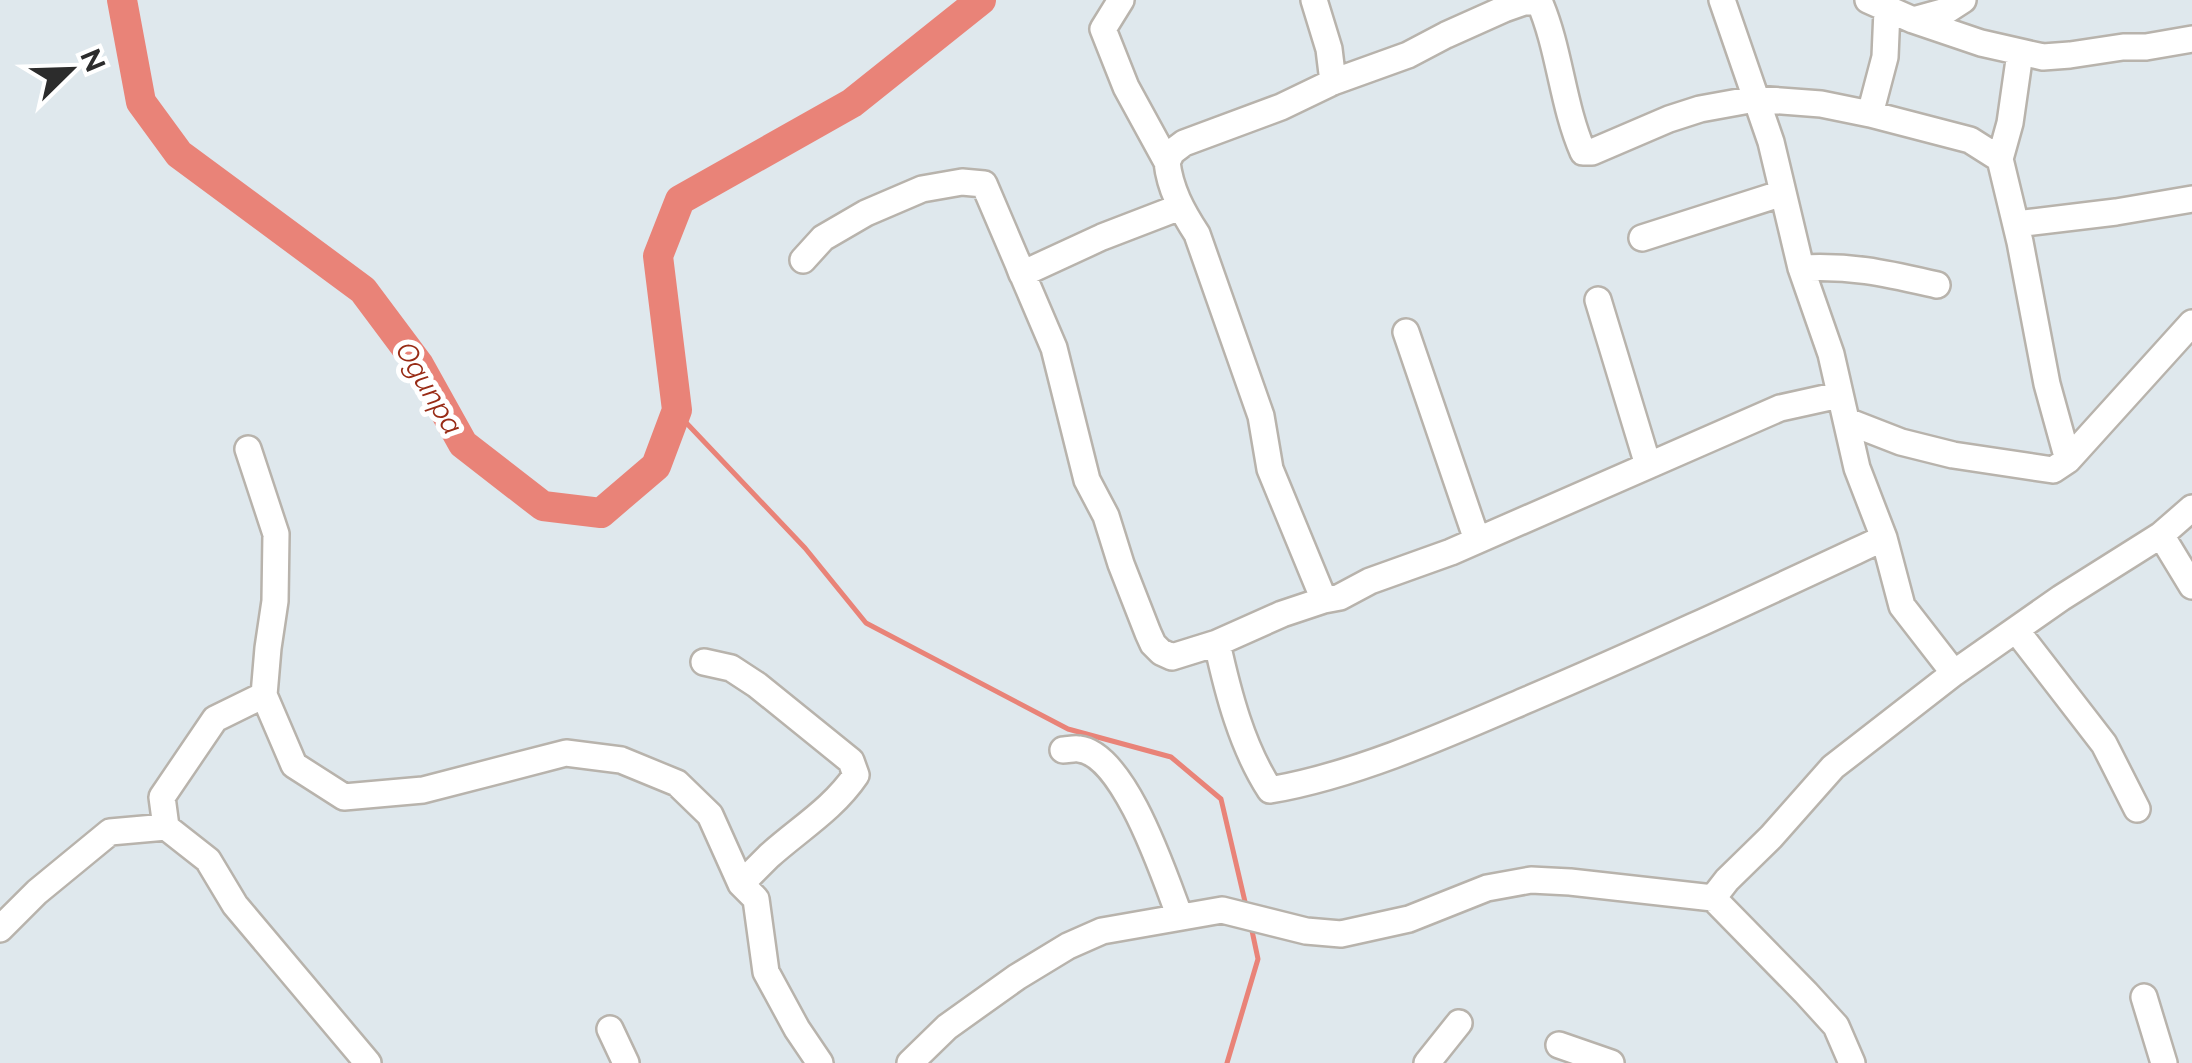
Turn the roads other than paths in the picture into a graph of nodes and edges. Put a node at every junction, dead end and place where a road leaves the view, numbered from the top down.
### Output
1 (1122, 0) edge
2 (1314, 0) edge
3 (1722, 0) edge
4 (1963, 0) edge
5 (1971, 0) edge
6 (1877, 5) edge
7 (1913, 20) junction
8 (2192, 39) edge
9 (1982, 43) junction
10 (2020, 53) junction
11 (1333, 82) junction
12 (1755, 100) junction
13 (1870, 114) junction
14 (2000, 159) junction
15 (1167, 162) junction
16 (984, 184) junction
17 (1783, 194) junction
18 (2192, 199) edge
19 (1180, 207) junction
20 (2016, 224) junction
21 (1642, 238) dead end
22 (803, 260) dead end
23 (1801, 268) junction
24 (1937, 285) dead end
25 (1598, 300) dead end
26 (2192, 323) edge
27 (1406, 332) dead end
28 (1839, 395) junction
29 (1847, 421) junction
30 (248, 449) dead end
31 (2068, 460) junction
32 (1648, 465) junction
33 (2192, 508) edge
34 (2160, 535) junction
35 (1884, 538) junction
36 (1478, 540) junction
37 (2192, 586) edge
38 (1324, 600) junction
39 (2016, 630) junction
40 (1217, 643) junction
41 (704, 662) dead end
42 (1954, 673) junction
43 (264, 695) junction
44 (1063, 750) dead end
45 (2137, 810) dead end
46 (166, 828) junction
47 (741, 884) junction
48 (1712, 898) junction
49 (1180, 917) junction
50 (0, 929) edge
51 (2144, 997) dead end
52 (1460, 1023) dead end
53 (610, 1029) dead end
54 (1559, 1046) dead end
55 (368, 1063) edge
56 (626, 1063) edge
57 (820, 1063) edge
58 (910, 1063) edge
59 (1426, 1063) edge
60 (1611, 1063) edge
61 (1852, 1063) edge
62 (2164, 1063) edge

1 - 15 street
2 - 11 street
3 - 12 street
4 - 7 street
5 - 9 street
6 - 7 street
6 - 13 street
7 - 9 street
8 - 10 street
9 - 10 street
10 - 14 street
11 - 12 street
11 - 15 street
12 - 13 street
12 - 17 street
13 - 14 street
14 - 20 street
15 - 19 street
16 - 19 street
16 - 22 street
16 - 40 street
17 - 21 street
17 - 23 street
18 - 20 street
19 - 38 street
20 - 31 street
23 - 24 street
23 - 28 street
25 - 32 street
26 - 31 street
27 - 36 street
28 - 29 street
28 - 32 street
29 - 31 street
29 - 35 street
30 - 43 street
32 - 36 street
33 - 34 street
34 - 37 street
34 - 39 street
35 - 40 street
35 - 42 street
36 - 38 street
38 - 40 street
39 - 42 street
39 - 45 street
41 - 47 street
42 - 48 street
43 - 46 street
43 - 47 street
44 - 49 street
46 - 50 street
46 - 55 street
47 - 57 street
48 - 49 street
48 - 61 street
49 - 58 street
51 - 62 street
52 - 59 street
53 - 56 street
54 - 60 street

